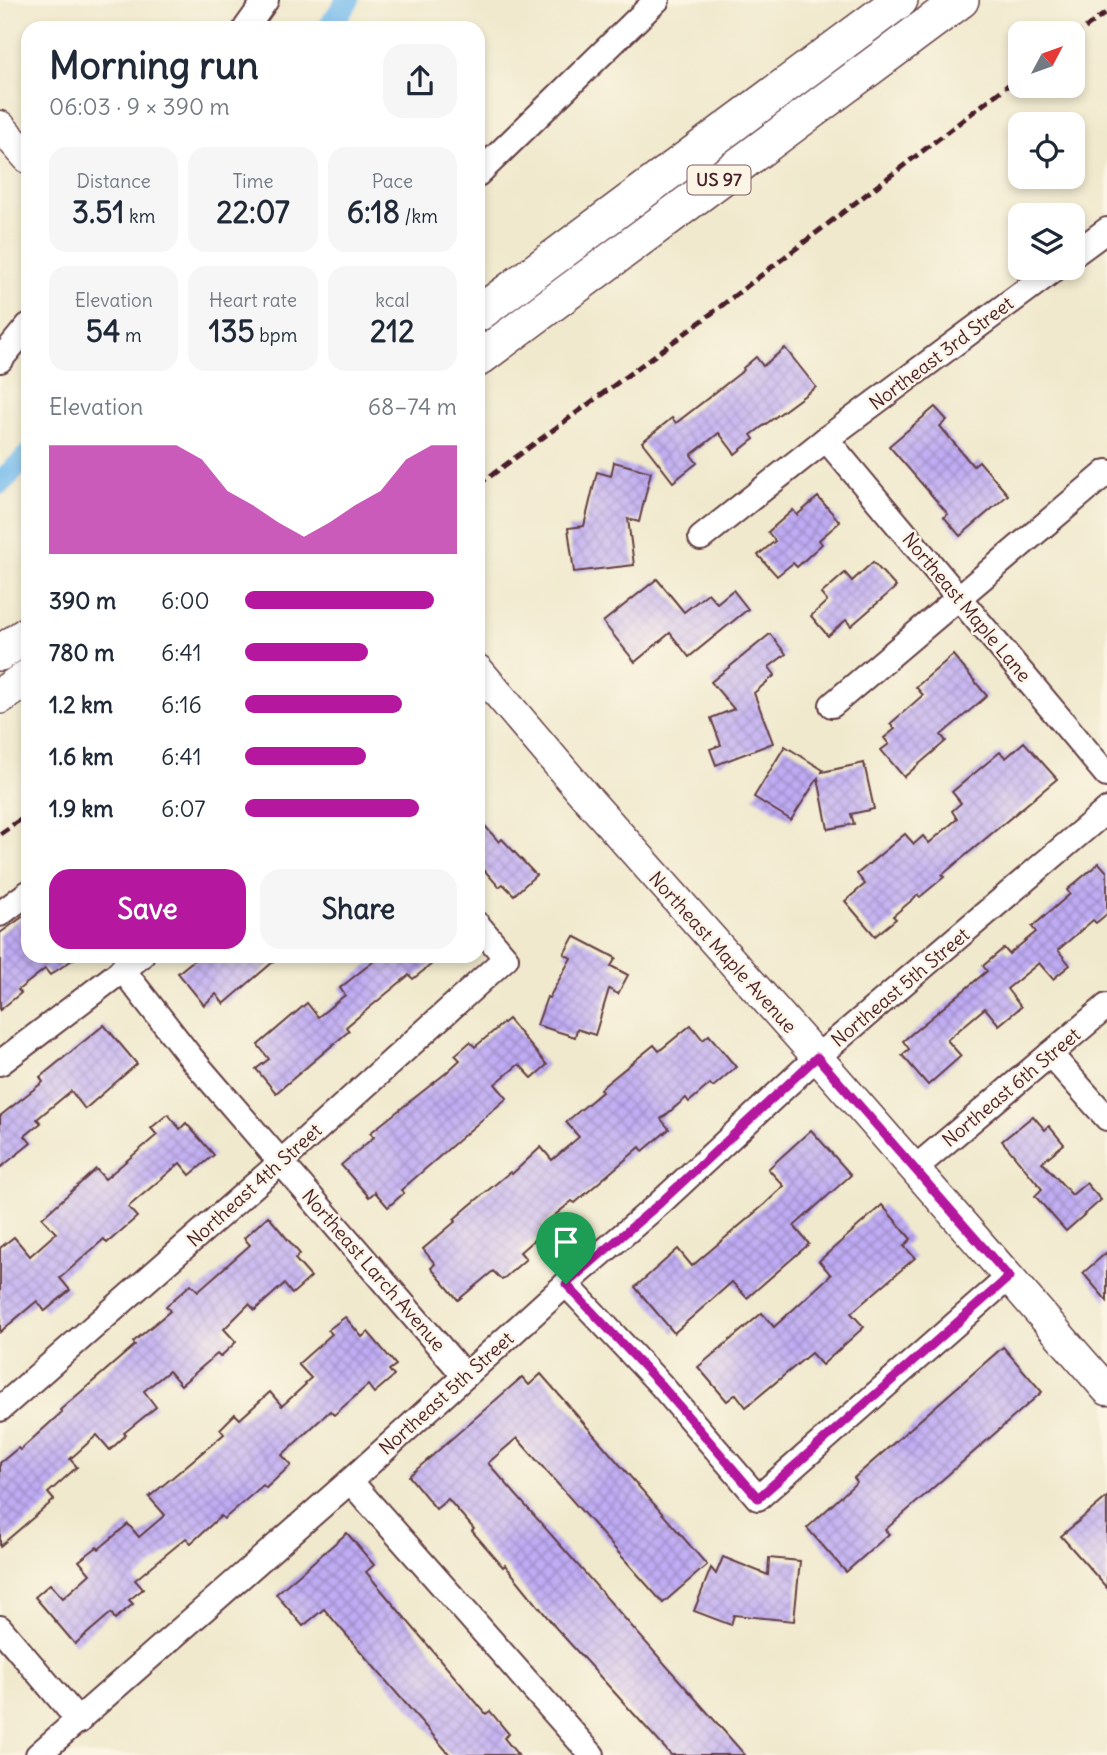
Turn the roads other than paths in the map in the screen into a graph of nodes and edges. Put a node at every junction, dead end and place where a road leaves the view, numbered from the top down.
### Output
1 (266, 0) edge
2 (657, 0) edge
3 (900, 0) edge
4 (961, 0) edge
5 (251, 21) edge
6 (0, 126) edge
7 (21, 150) edge
8 (485, 167) edge
9 (1107, 230) edge
10 (1085, 247) edge
11 (1040, 280) edge
12 (485, 309) edge
13 (21, 334) edge
14 (485, 354) edge
15 (0, 360) edge
16 (826, 439) junction
17 (1107, 472) edge
18 (701, 538) dead end
19 (959, 598) junction
20 (21, 639) edge
21 (0, 653) edge
22 (485, 678) edge
23 (21, 682) edge
24 (0, 696) edge
25 (832, 705) dead end
26 (1107, 775) edge
27 (1107, 810) edge
28 (21, 898) edge
29 (0, 914) edge
30 (485, 933) edge
31 (131, 963) edge
32 (133, 963) edge
33 (1107, 1006) edge
34 (1050, 1054) junction
35 (817, 1057) junction
36 (0, 1063) edge
37 (1107, 1118) edge
38 (281, 1162) junction
39 (914, 1169) junction
40 (1009, 1277) junction
41 (566, 1284) junction
42 (465, 1376) junction
43 (1107, 1390) edge
44 (0, 1409) edge
45 (350, 1481) junction
46 (0, 1628) edge
47 (79, 1721) junction
48 (38, 1755) edge
49 (592, 1755) edge

1 - 5 street
2 - 8 street
3 - 12 highway, US 97
4 - 14 highway, US 97
6 - 7 main road
9 - 10 street
11 - 16 street, Northeast 3rd Street
13 - 15 street
16 - 18 street, Northeast 3rd Street
16 - 19 street, Northeast Maple Lane
17 - 19 street
19 - 25 street
19 - 26 street, Northeast Maple Lane
20 - 21 highway
22 - 35 main road, Northeast Maple Avenue
23 - 24 highway
27 - 35 street, Northeast 5th Street
28 - 29 street
30 - 38 street, Northeast 4th Street
31 - 36 street
32 - 38 street, Northeast Larch Avenue
33 - 34 street, Northeast 6th Street
34 - 37 street
34 - 39 street, Northeast 6th Street
35 - 39 main road, Northeast Maple Avenue
35 - 41 street, Northeast 5th Street
38 - 42 street, Northeast Larch Avenue
38 - 44 street, Northeast 4th Street
39 - 40 main road, Northeast Maple Avenue
40 - 41 street
40 - 43 main road, Northeast Maple Avenue
41 - 42 street, Northeast 5th Street
42 - 45 street, Northeast 5th Street
45 - 47 street, Northeast 5th Street
45 - 49 street
46 - 47 street
47 - 48 street, Northeast 5th Street

